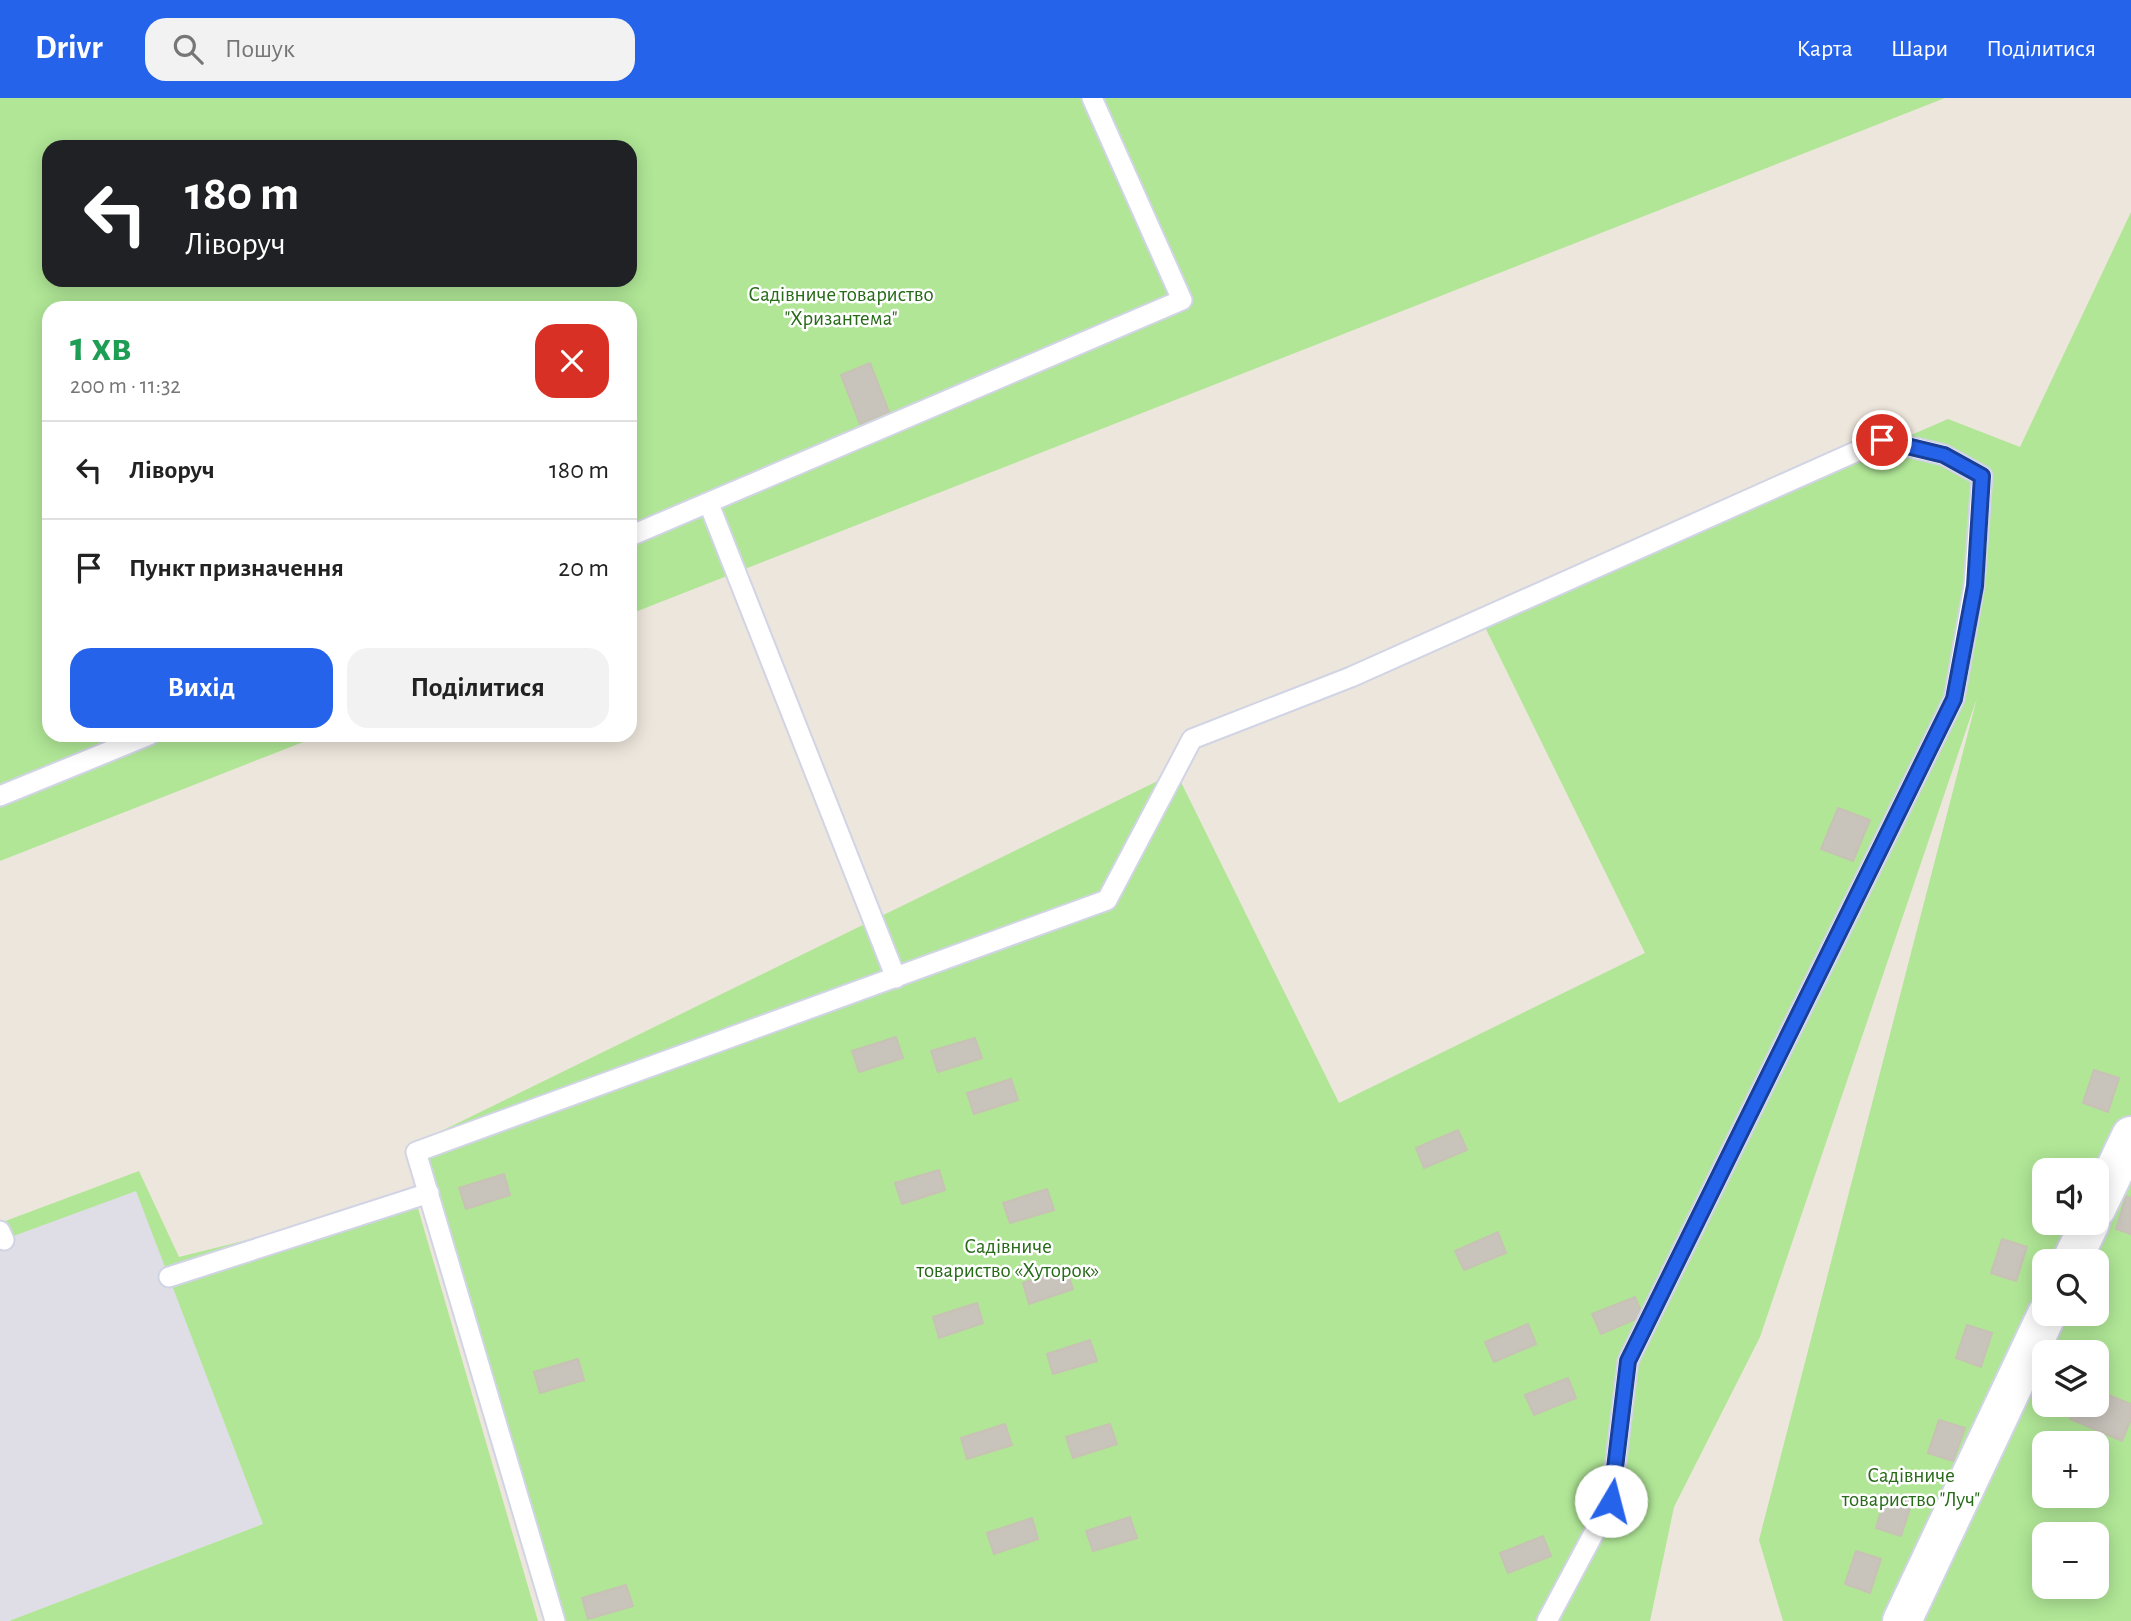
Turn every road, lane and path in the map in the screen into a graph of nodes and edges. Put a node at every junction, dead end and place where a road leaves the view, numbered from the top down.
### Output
1 (1092, 98) edge
2 (709, 504) junction
3 (637, 533) edge
4 (132, 742) edge
5 (0, 796) edge
6 (896, 978) junction
7 (2131, 1136) edge
8 (2109, 1182) edge
9 (429, 1193) junction
10 (169, 1277) dead end
11 (2041, 1326) edge
12 (555, 1621) edge
13 (1548, 1621) edge
14 (1902, 1621) edge

1 - 2 lane
2 - 3 lane
2 - 6 lane
4 - 5 lane
6 - 9 lane
6 - 13 lane
7 - 8 street
9 - 10 lane
9 - 12 lane
11 - 14 street

